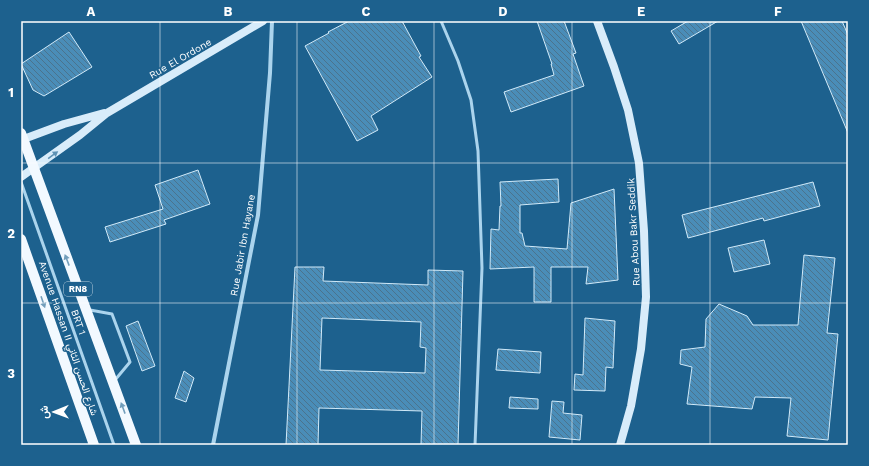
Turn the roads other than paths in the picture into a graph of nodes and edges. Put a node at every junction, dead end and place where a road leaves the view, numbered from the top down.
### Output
1 (263, 21) edge
2 (272, 21) edge
3 (441, 21) edge
4 (597, 21) edge
5 (106, 113) junction
6 (22, 137) edge
7 (34, 169) junction
8 (21, 177) edge
9 (21, 182) edge
10 (21, 239) edge
11 (86, 310) junction
12 (113, 382) junction
13 (94, 445) edge
14 (114, 445) edge
15 (136, 445) edge
16 (213, 445) edge
17 (475, 445) edge
18 (620, 445) edge

1 - 5 street, Rue El Ordone
2 - 16 street, Rue Jabir Ibn Hayane
3 - 17 lane
4 - 18 street, Rue Abou Bakr Seddik
5 - 6 street, Rue El Ordone
7 -> 5 street, Rue El Ordone
6 - 7 main road, RN8
7 - 8 street, Rue El Ordone
11 -> 7 main road, RN8
9 - 14 lane, BRT 1
10 -> 13 main road, Avenue Hassan II شارع الحسن الثاني
11 - 12 main road, RN8
11 - 12 lane
15 -> 12 main road, RN8

